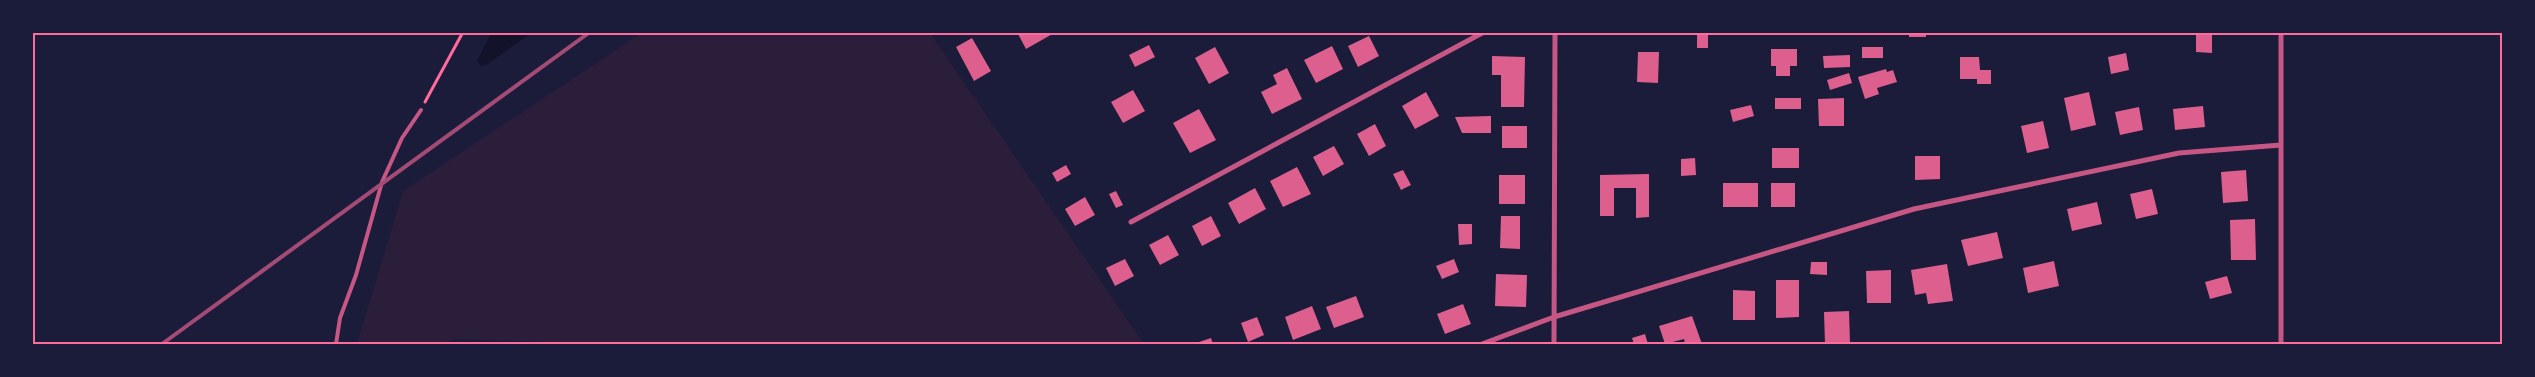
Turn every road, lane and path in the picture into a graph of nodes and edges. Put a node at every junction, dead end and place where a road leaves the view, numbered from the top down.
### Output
1 (462, 32) edge
2 (1484, 32) edge
3 (1555, 32) edge
4 (2281, 32) edge
5 (420, 110) joint
6 (2281, 145) junction
7 (1131, 222) dead end
8 (1554, 317) junction
9 (336, 344) edge
10 (1482, 344) edge
11 (1554, 344) edge
12 (2280, 344) edge

1 - 5 path
2 - 7 street
3 - 8 street
4 - 6 street
5 - 9 lane
6 - 8 street
6 - 12 street
8 - 10 street
8 - 11 street

